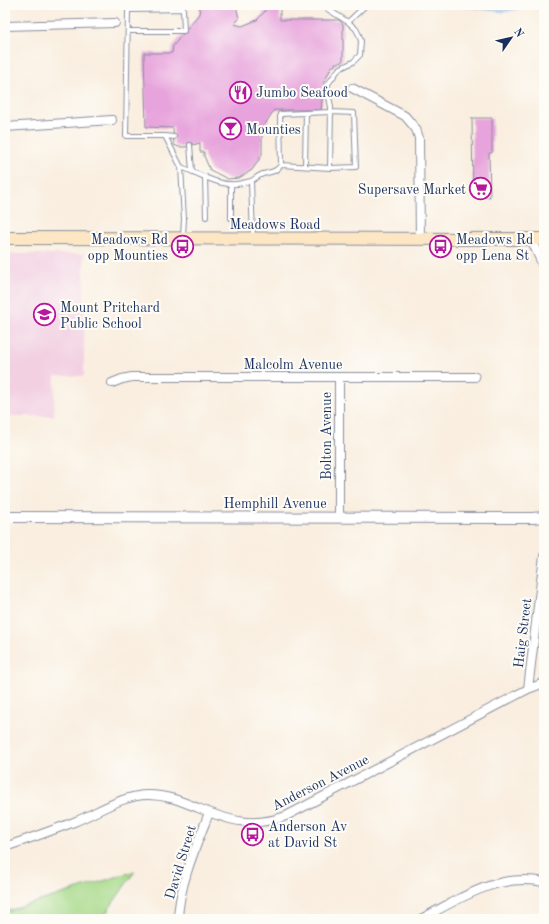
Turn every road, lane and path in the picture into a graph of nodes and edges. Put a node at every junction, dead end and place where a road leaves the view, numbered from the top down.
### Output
1 (136, 5) edge
2 (321, 5) edge
3 (334, 5) edge
4 (366, 5) edge
5 (183, 7) edge
6 (128, 10) junction
7 (329, 10) junction
8 (348, 22) junction
9 (115, 23) dead end
10 (5, 26) edge
11 (128, 31) junction
12 (352, 88) dead end
13 (330, 112) junction
14 (306, 113) junction
15 (112, 120) dead end
16 (5, 127) edge
17 (165, 136) junction
18 (174, 137) dead end
19 (190, 146) dead end
20 (281, 165) junction
21 (305, 166) junction
22 (181, 167) junction
23 (330, 168) junction
24 (192, 171) junction
25 (205, 176) junction
26 (251, 181) junction
27 (231, 184) junction
28 (206, 217) dead end
29 (231, 218) dead end
30 (5, 238) edge
31 (182, 238) junction
32 (253, 239) junction
33 (420, 239) junction
34 (531, 239) junction
35 (544, 239) edge
36 (544, 268) edge
37 (475, 377) dead end
38 (339, 378) junction
39 (112, 383) dead end
40 (5, 517) edge
41 (544, 517) edge
42 (340, 518) junction
43 (544, 556) edge
44 (544, 683) edge
45 (528, 689) junction
46 (209, 812) junction
47 (5, 847) edge
48 (544, 882) edge
49 (178, 919) edge
50 (421, 919) edge

1 - 6 lane
2 - 7 lane
3 - 7 lane
4 - 8 lane
5 - 6 lane
5 - 11 lane
6 - 11 lane
7 - 8 lane
8 - 13 lane
9 - 10 street
11 - 17 lane
12 - 33 street
13 - 14 lane
13 - 23 lane
13 - 23 lane
14 - 20 lane
14 - 21 lane
15 - 16 street
17 - 18 lane
17 - 22 lane
19 - 24 lane
20 - 21 lane
20 - 26 lane
21 - 23 lane
22 - 24 lane
22 - 31 lane
24 - 25 lane
25 - 27 lane
25 - 28 lane
26 - 27 lane
26 - 32 lane
27 - 29 lane
30 - 31 main road, Meadows Road
31 - 32 main road, Meadows Road
32 - 33 main road, Meadows Road
33 - 34 main road, Meadows Road
34 - 35 main road, Meadows Road
34 - 36 street
37 - 38 street, Malcolm Avenue
38 - 39 street, Malcolm Avenue
38 - 42 street, Bolton Avenue
40 - 42 street, Hemphill Avenue
41 - 42 street, Hemphill Avenue
43 - 45 street, Haig Street
44 - 45 street, Anderson Avenue
45 - 46 street, Anderson Avenue
46 - 47 street, Anderson Avenue
46 - 49 street, David Street
48 - 50 street

